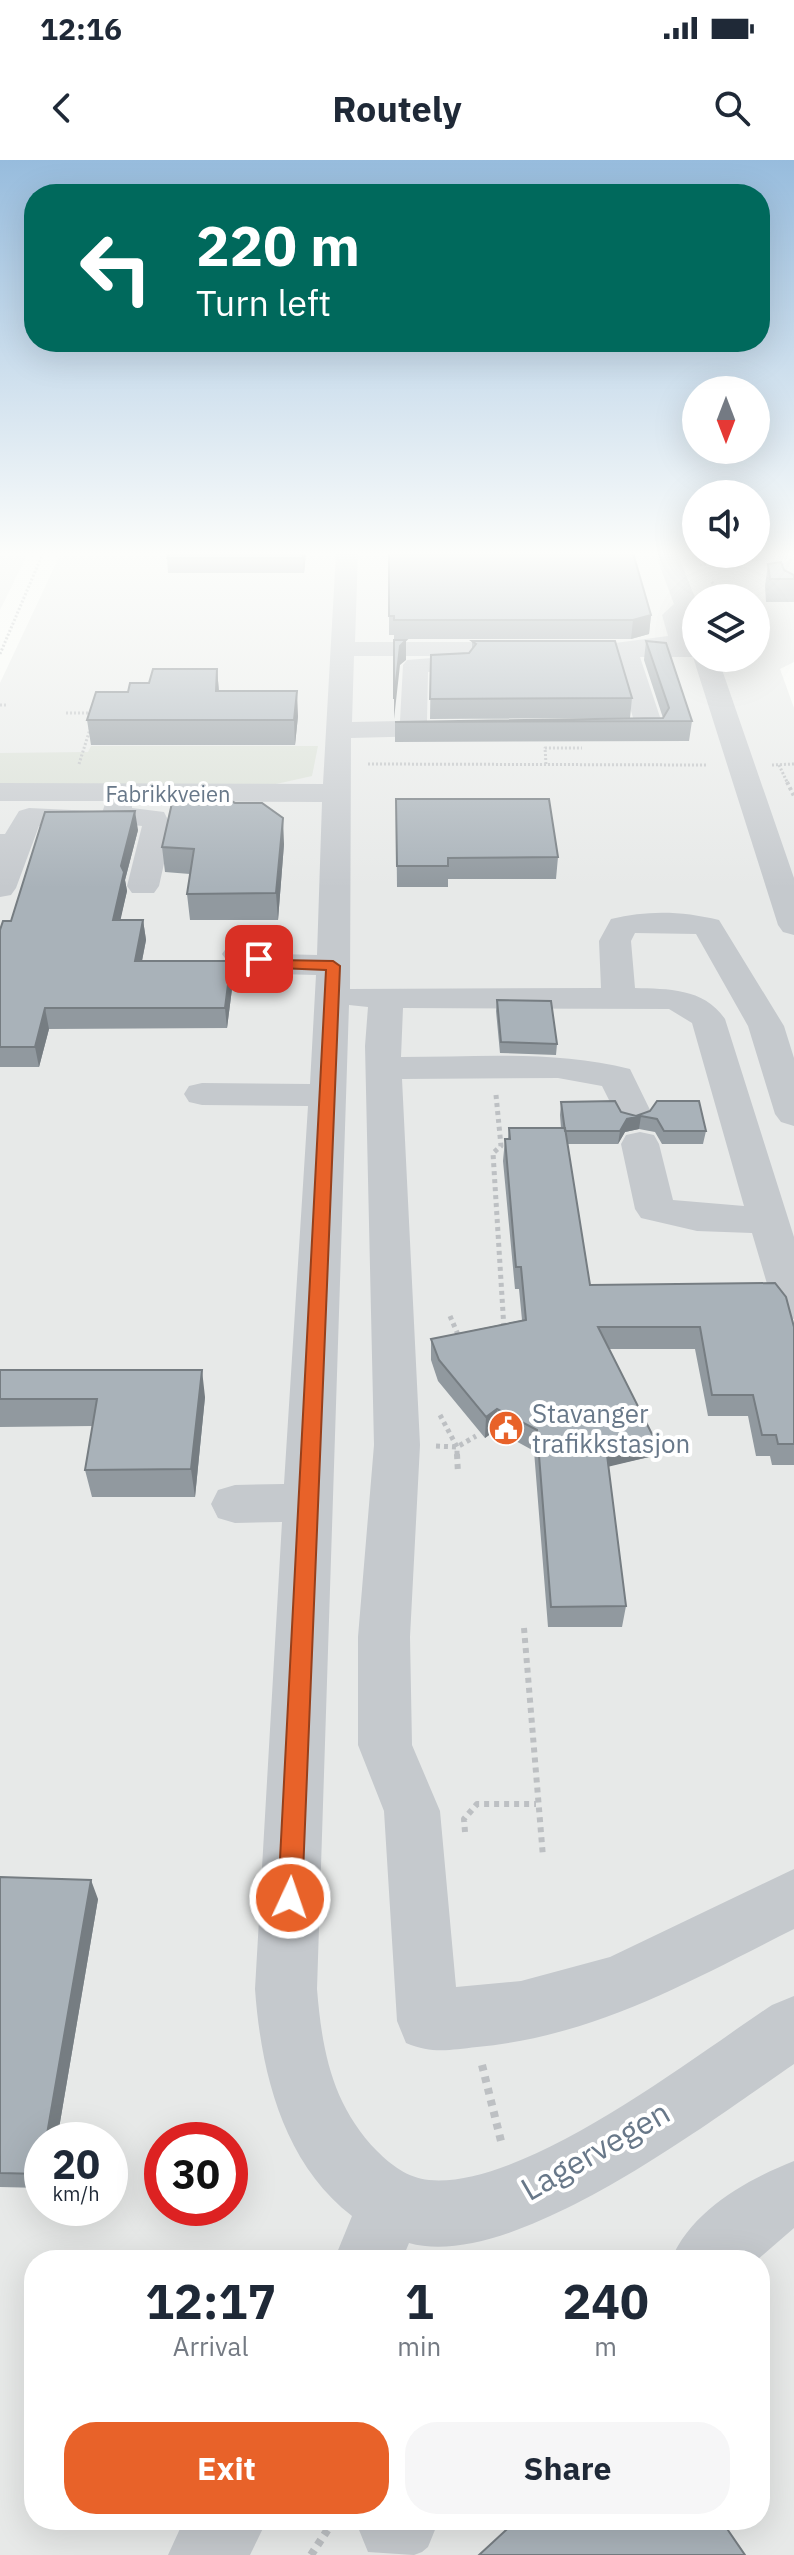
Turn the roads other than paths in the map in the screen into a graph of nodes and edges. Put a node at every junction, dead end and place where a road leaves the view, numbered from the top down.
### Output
1 (343, 665) edge
2 (420, 665) edge
3 (630, 665) edge
4 (710, 672) edge
5 (413, 729) junction
6 (477, 729) edge
7 (579, 729) edge
8 (343, 763) junction
9 (118, 804) junction
10 (9, 822) edge
11 (143, 886) dead end
12 (0, 888) edge
13 (794, 925) edge
14 (239, 954) dead end
15 (332, 981) junction
16 (386, 997) junction
17 (618, 997) junction
18 (384, 1068) junction
19 (202, 1094) dead end
20 (328, 1095) junction
21 (794, 1114) edge
22 (768, 1219) junction
23 (794, 1304) edge
24 (309, 1503) junction
25 (235, 1504) dead end
26 (794, 1898) edge
27 (794, 2027) edge
28 (794, 2194) edge
29 (379, 2232) edge
30 (717, 2250) edge
31 (222, 2530) edge
32 (206, 2555) edge

1 - 8 street
2 - 5 street
3 - 7 street
4 - 13 street
5 - 6 street, Fabrikkveien
5 - 8 street, Fabrikkveien
8 - 9 street, Fabrikkveien
8 - 15 street
9 - 10 street
9 - 11 street
10 - 12 street
14 - 15 street
15 - 16 street
15 - 20 street
16 - 17 street
16 - 18 street
17 - 21 street
17 - 22 street
18 - 22 street
18 - 26 street
19 - 20 street
20 - 24 street
22 - 23 street
24 - 25 street
24 - 29 street
27 - 29 street, Lagervegen
28 - 30 street
31 - 32 street

